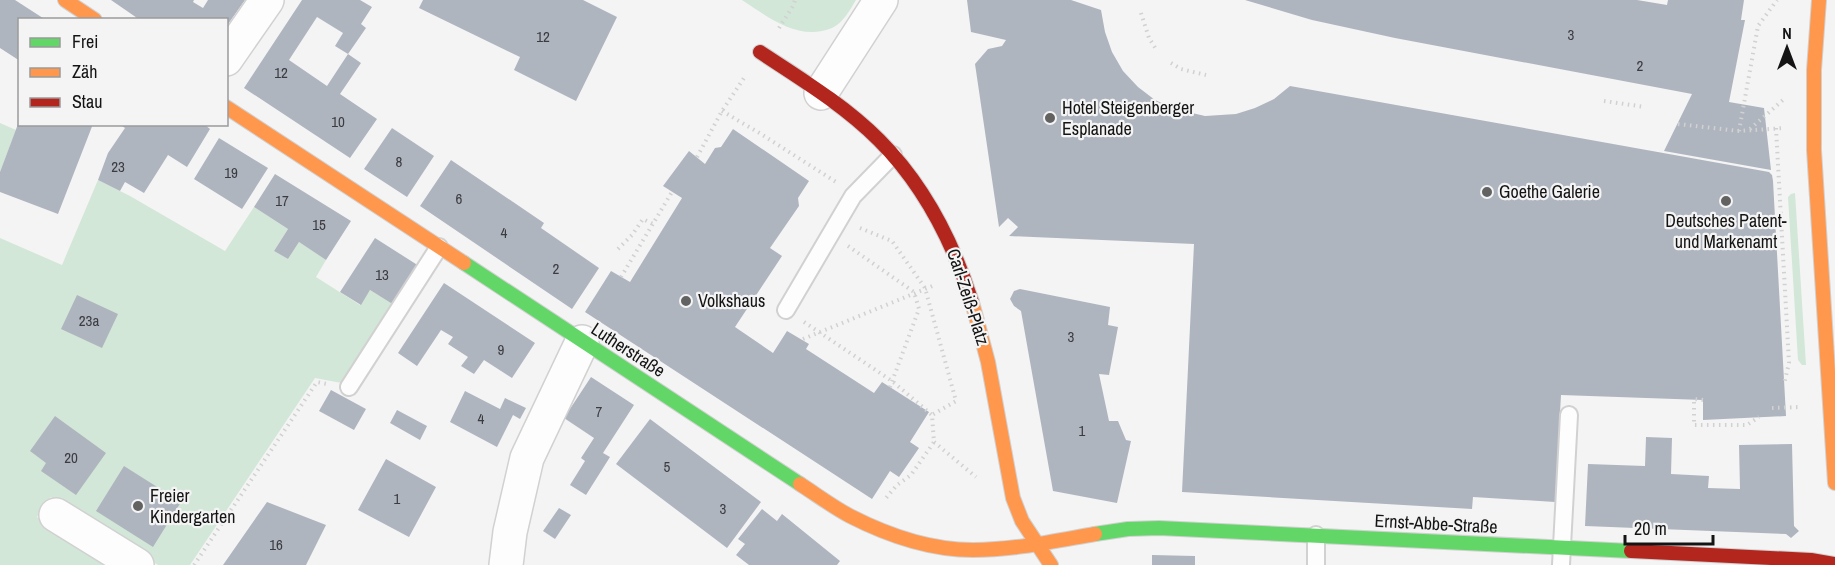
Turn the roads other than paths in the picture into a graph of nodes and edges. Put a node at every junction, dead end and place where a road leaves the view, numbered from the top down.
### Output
1 (65, 0) edge
2 (267, 0) edge
3 (880, 0) edge
4 (1819, 0) edge
5 (92, 18) edge
6 (1817, 27) junction
7 (1835, 28) edge
8 (760, 52) dead end
9 (228, 56) edge
10 (821, 93) junction
11 (228, 108) edge
12 (893, 155) junction
13 (439, 247) junction
14 (786, 310) dead end
15 (582, 342) junction
16 (348, 387) road end
17 (1569, 415) dead end
18 (1835, 483) edge
19 (56, 515) dead end
20 (1316, 535) junction
21 (1036, 544) junction
22 (1561, 557) edge
23 (1835, 564) edge
24 (137, 565) edge
25 (506, 565) edge
26 (1051, 565) edge
27 (1316, 565) edge

1 - 5 street
2 - 9 street
3 - 10 street
4 - 6 street
6 - 7 street
6 - 18 street
8 - 10 street, Carl-Zeiß-Platz
10 - 12 street, Carl-Zeiß-Platz
11 - 13 street, Lutherstraße
12 - 14 lane
12 - 21 street, Carl-Zeiß-Platz
13 - 15 street, Lutherstraße
13 - 16 lane
15 - 21 street, Lutherstraße
15 - 25 street
17 - 22 lane
19 - 24 street
20 - 21 street, Ernst-Abbe-Straße
20 - 22 street, Ernst-Abbe-Straße
20 - 27 lane
21 - 26 street, Carl-Zeiß-Platz
22 - 23 street, Ernst-Abbe-Straße

